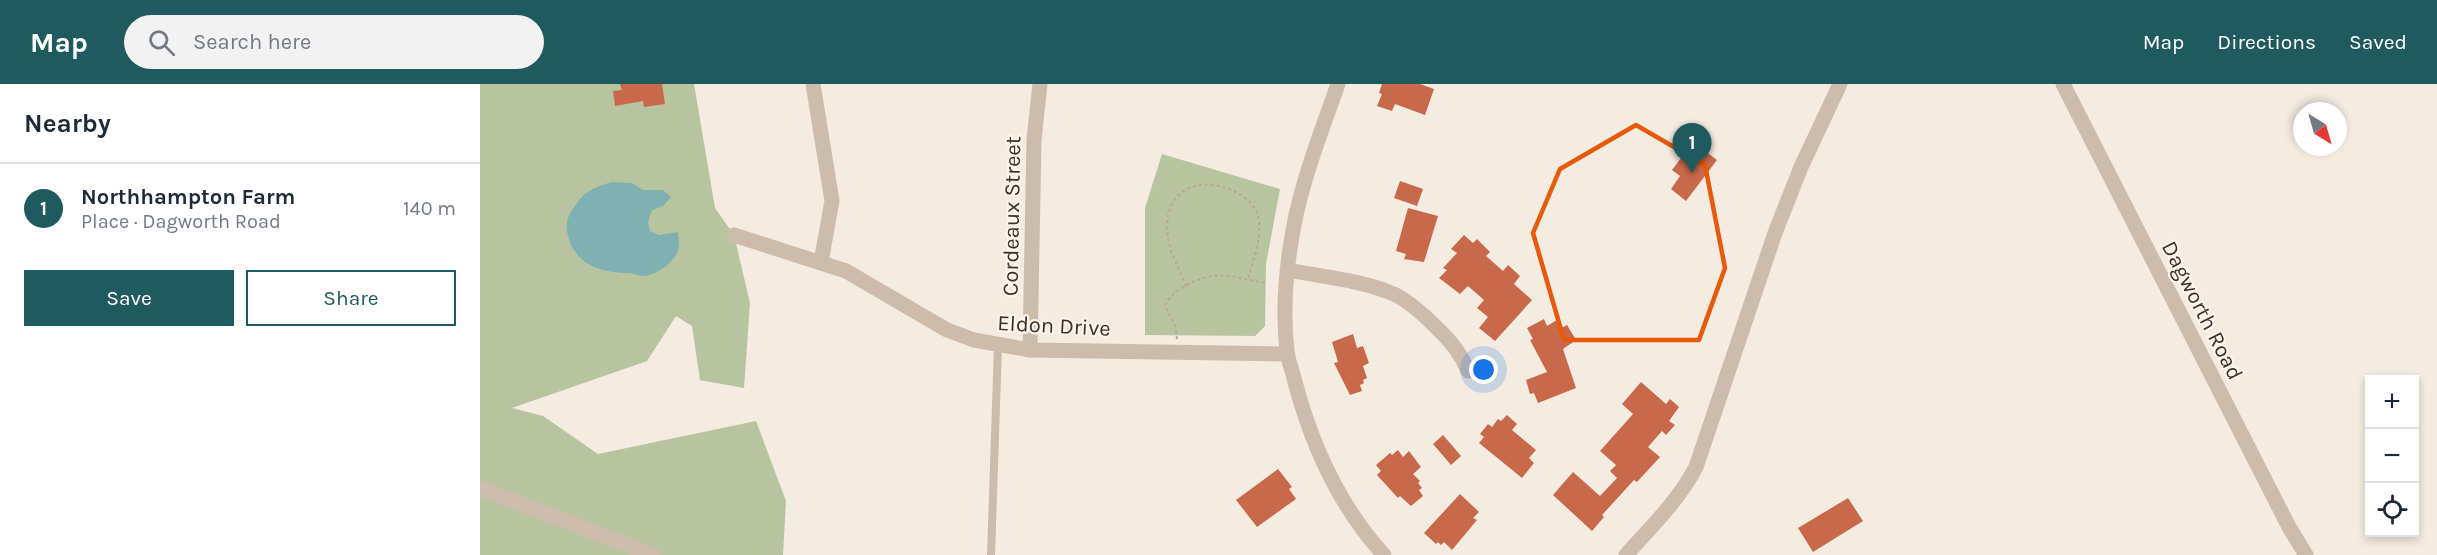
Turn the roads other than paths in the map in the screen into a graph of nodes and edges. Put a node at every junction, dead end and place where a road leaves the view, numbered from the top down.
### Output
1 (813, 84) edge
2 (1040, 84) edge
3 (1338, 84) edge
4 (1840, 84) edge
5 (2063, 84) edge
6 (734, 236) dead end
7 (821, 262) junction
8 (1288, 270) junction
9 (998, 346) junction
10 (1030, 350) junction
11 (1287, 354) junction
12 (1468, 371) dead end
13 (480, 488) edge
14 (653, 555) edge
15 (991, 555) edge
16 (1384, 555) edge
17 (1626, 555) edge
18 (2306, 555) edge

1 - 7 street
2 - 10 street, Cordeaux Street
3 - 8 street
4 - 17 street
5 - 18 street, Dagworth Road
6 - 7 street, Eldon Drive
7 - 9 street, Eldon Drive
8 - 11 street
8 - 12 street
9 - 10 street, Eldon Drive
9 - 15 lane
10 - 11 street, Eldon Drive
11 - 16 street
13 - 14 street

